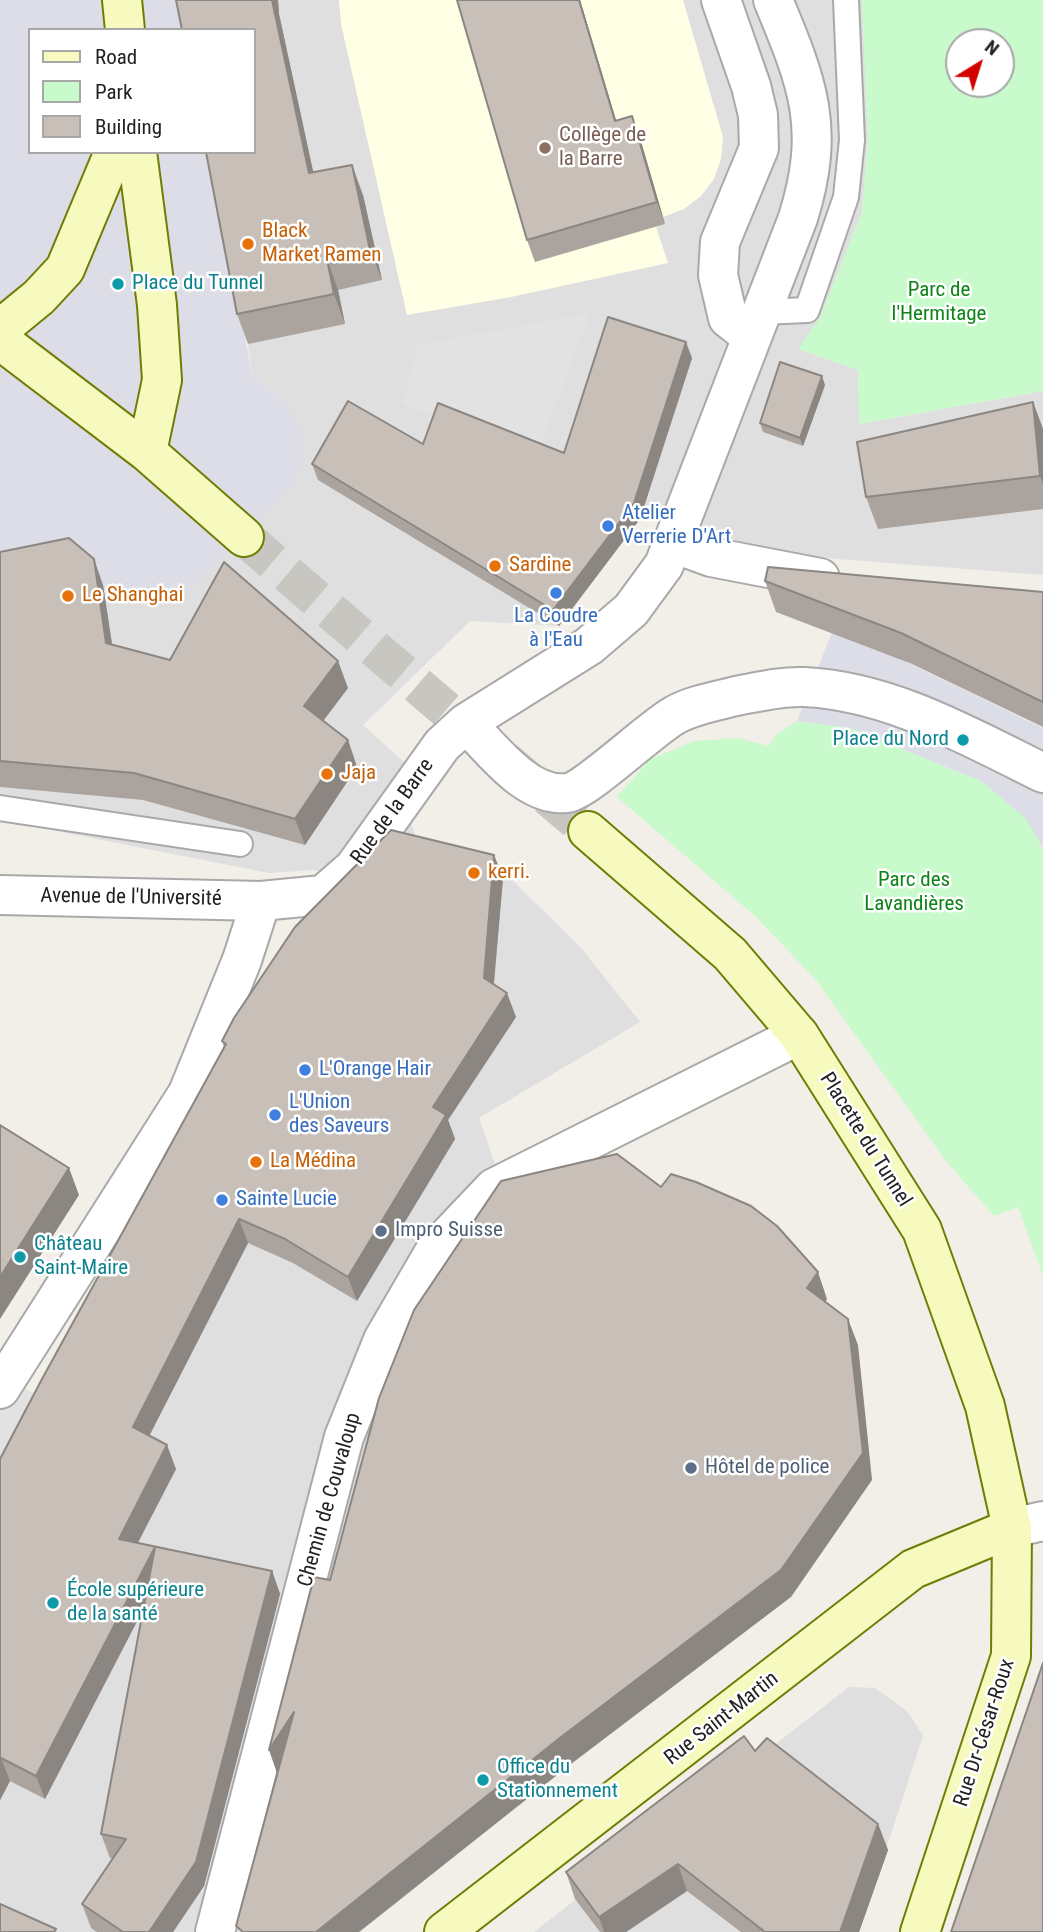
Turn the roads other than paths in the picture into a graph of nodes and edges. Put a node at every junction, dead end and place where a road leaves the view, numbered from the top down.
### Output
1 (122, 0) edge
2 (720, 0) edge
3 (773, 0) edge
4 (846, 0) edge
5 (125, 28) edge
6 (113, 154) edge
7 (137, 154) edge
8 (757, 324) junction
9 (0, 328) edge
10 (0, 340) edge
11 (147, 452) junction
12 (244, 537) tunnel mouth
13 (673, 542) junction
14 (857, 580) edge
15 (466, 723) junction
16 (1043, 773) edge
17 (0, 808) edge
18 (588, 831) tunnel mouth
19 (240, 844) edge
20 (0, 895) edge
21 (261, 901) junction
22 (799, 1035) junction
23 (0, 1389) edge
24 (1028, 1525) edge
25 (215, 1932) edge
26 (444, 1932) edge
27 (920, 1932) edge

1 - 5 main road
2 - 8 street
3 - 8 street, Rue de la Barre
4 - 8 lane
6 - 9 main road
7 - 11 main road
8 - 13 street, Rue de la Barre
10 - 11 main road
11 - 12 main road
13 - 14 street
13 - 15 street, Rue de la Barre
15 - 16 street
15 - 21 street, Rue de la Barre
17 - 19 lane
18 - 22 main road, Placette du Tunnel
20 - 21 street, Avenue de l'Université
21 - 23 street
22 - 24 main road, Placette du Tunnel
22 - 25 street, Chemin de Couvaloup
24 - 26 main road, Rue Saint-Martin
24 - 27 main road, Rue Dr-César-Roux

